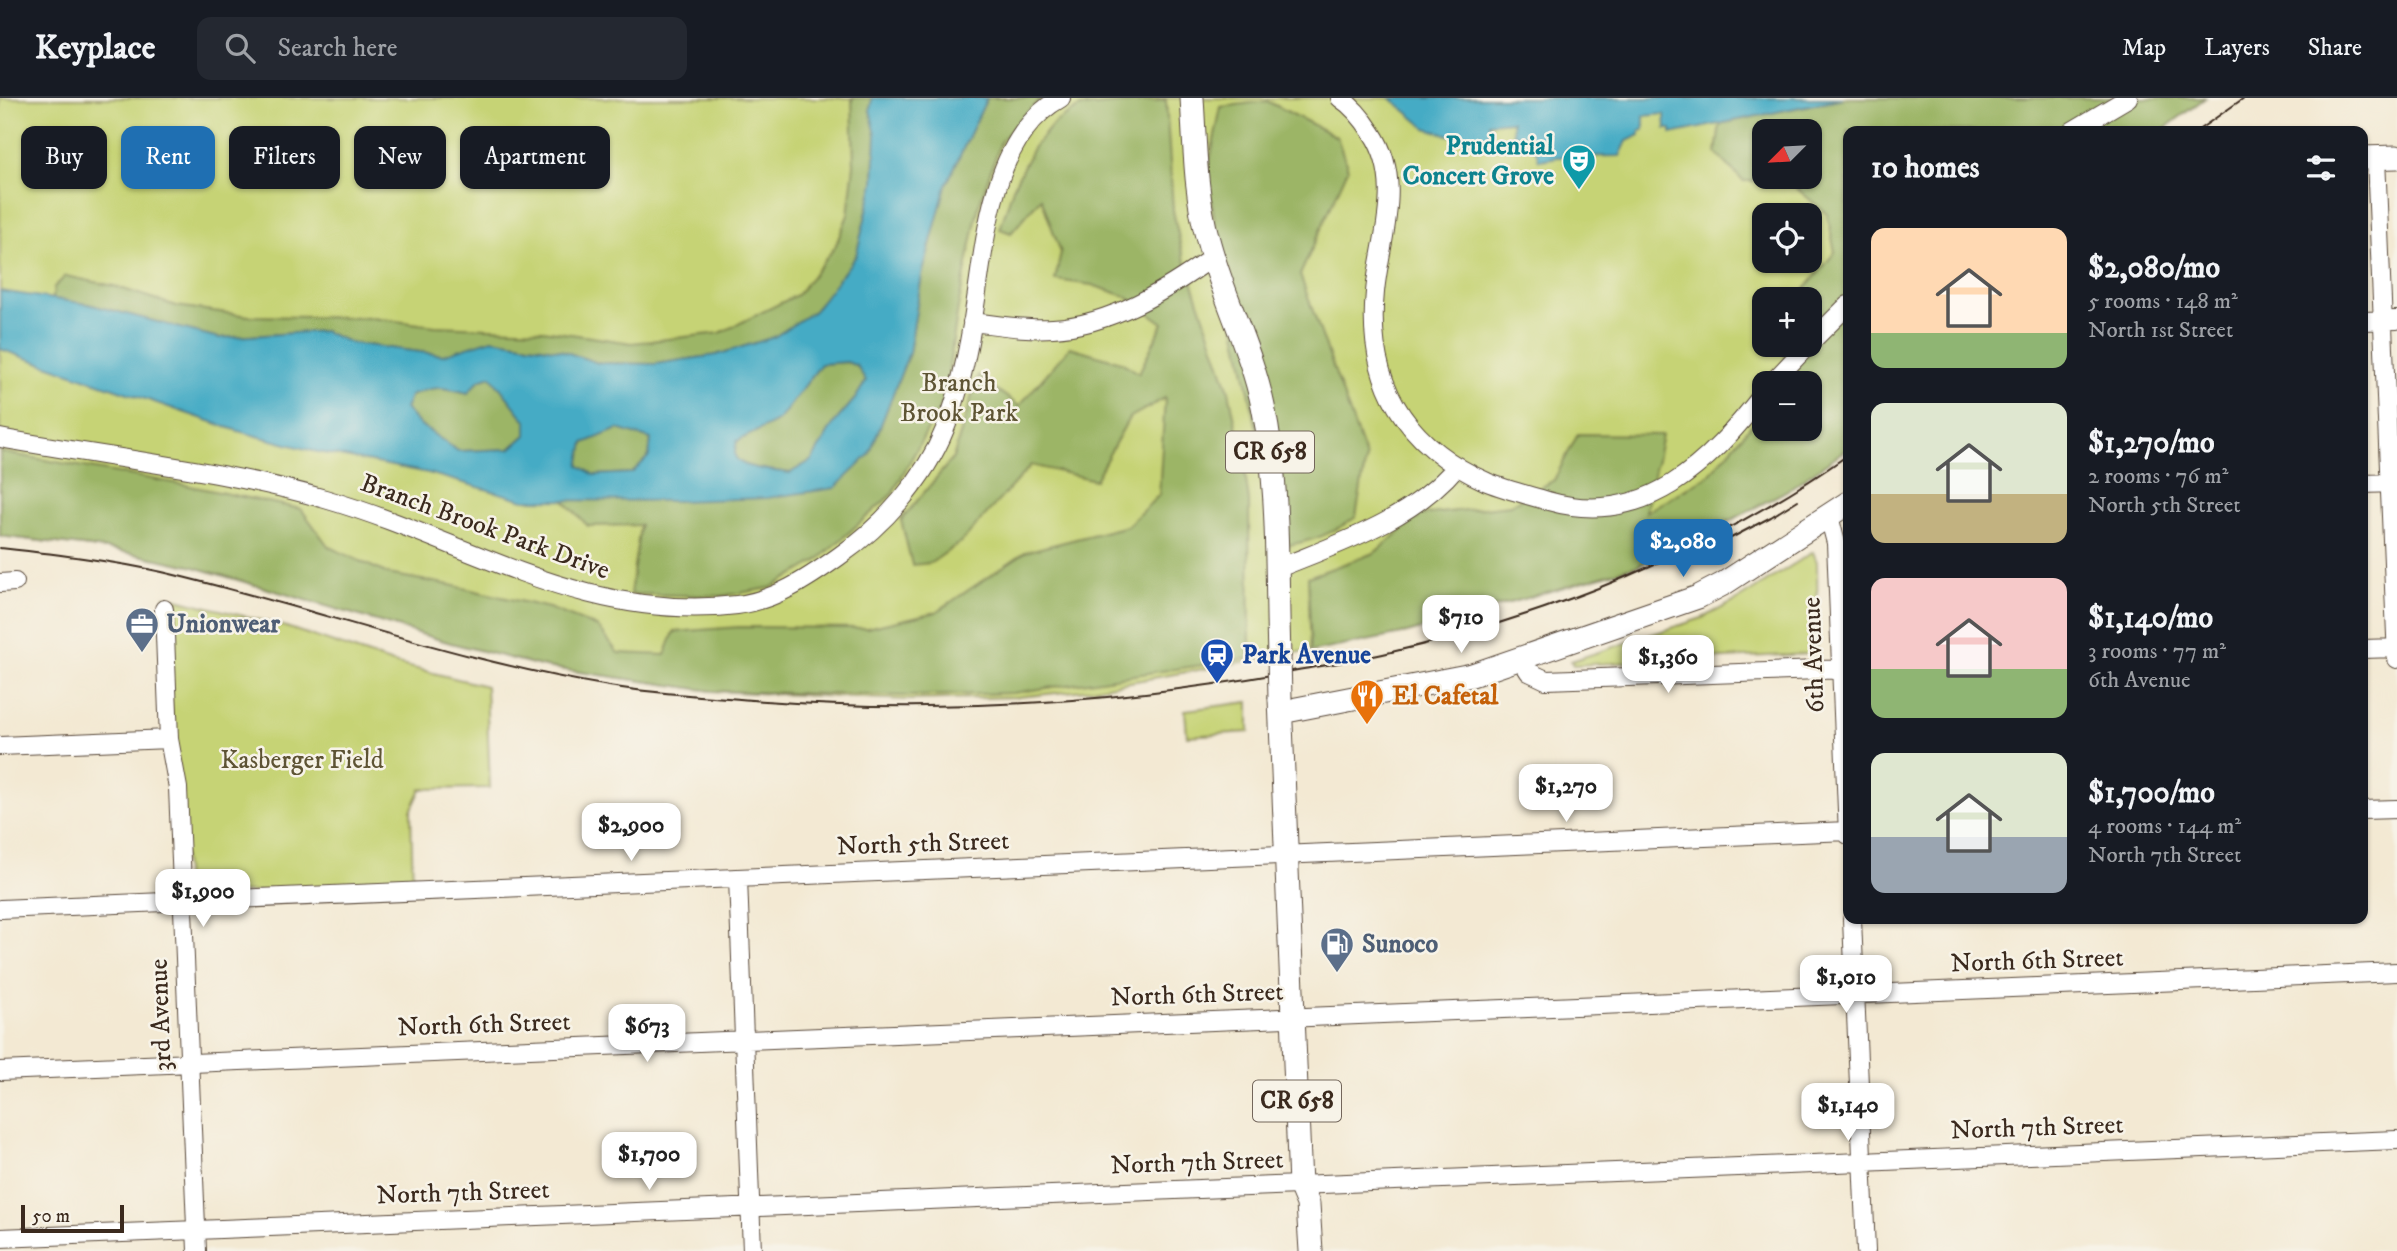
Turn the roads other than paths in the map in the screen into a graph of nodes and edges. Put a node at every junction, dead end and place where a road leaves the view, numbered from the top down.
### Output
1 (1061, 98) edge
2 (1340, 98) edge
3 (2128, 98) edge
4 (1193, 104) edge
5 (2080, 126) edge
6 (2378, 157) edge
7 (1213, 257) junction
8 (1843, 310) edge
9 (2390, 320) edge
10 (2368, 321) edge
11 (972, 322) junction
12 (1822, 331) edge
13 (1797, 357) edge
14 (1783, 371) edge
15 (1752, 408) edge
16 (0, 438) edge
17 (1457, 466) junction
18 (2393, 483) edge
19 (2368, 484) edge
20 (1838, 510) edge
21 (1276, 569) junction
22 (164, 609) dead end
23 (2397, 648) edge
24 (2368, 649) edge
25 (1843, 653) edge
26 (1520, 658) junction
27 (2397, 659) edge
28 (1843, 669) edge
29 (1280, 705) junction
30 (169, 739) junction
31 (0, 746) edge
32 (2397, 809) edge
33 (2368, 810) edge
34 (1843, 832) edge
35 (1286, 855) junction
36 (738, 878) junction
37 (183, 902) junction
38 (0, 909) edge
39 (1852, 924) edge
40 (2397, 972) edge
41 (1855, 995) junction
42 (1293, 1017) junction
43 (744, 1040) junction
44 (189, 1063) junction
45 (0, 1072) edge
46 (2397, 1140) edge
47 (1862, 1162) junction
48 (1300, 1185) junction
49 (750, 1207) junction
50 (196, 1230) junction
51 (0, 1238) edge
52 (197, 1251) edge
53 (752, 1251) edge
54 (1295, 1251) edge
55 (1311, 1251) edge
56 (1866, 1251) edge

1 - 11 street, Branch Brook Park Drive
2 - 17 street
3 - 5 street
4 - 7 main road, CR 658
6 - 9 street
7 - 11 street
7 - 21 main road, CR 658
8 - 12 street
9 - 10 street
9 - 18 street
11 - 16 street, Branch Brook Park Drive
13 - 14 street
15 - 17 street
17 - 21 street
18 - 19 street
18 - 23 street
20 - 25 street, 6th Avenue
20 - 26 main road
21 - 29 main road, CR 658, bridge
22 - 30 street, 3rd Avenue
23 - 24 street
23 - 27 street
26 - 28 street
26 - 29 main road
29 - 35 main road, CR 658
30 - 31 street
30 - 37 street, 3rd Avenue
32 - 33 street
34 - 35 street, North 5th Street
35 - 36 street, North 5th Street
35 - 42 main road, CR 658
36 - 37 street, North 5th Street
36 - 43 street
37 - 38 street, North 5th Street
37 - 44 street, 3rd Avenue
39 - 41 street
40 - 41 street, North 6th Street
41 - 42 street, North 6th Street
41 - 47 street
42 - 43 street, North 6th Street
42 - 48 main road, CR 658
43 - 44 street, North 6th Street
43 - 49 street
44 - 45 street, North 6th Street
44 - 50 street, 3rd Avenue
46 - 47 street, North 7th Street
47 - 48 street, North 7th Street
47 - 56 street
48 - 49 street, North 7th Street
48 - 54 main road, CR 658
48 - 55 main road, CR 658
49 - 50 street, North 7th Street
49 - 53 street
50 - 51 street, North 7th Street
50 - 52 street, 3rd Avenue

